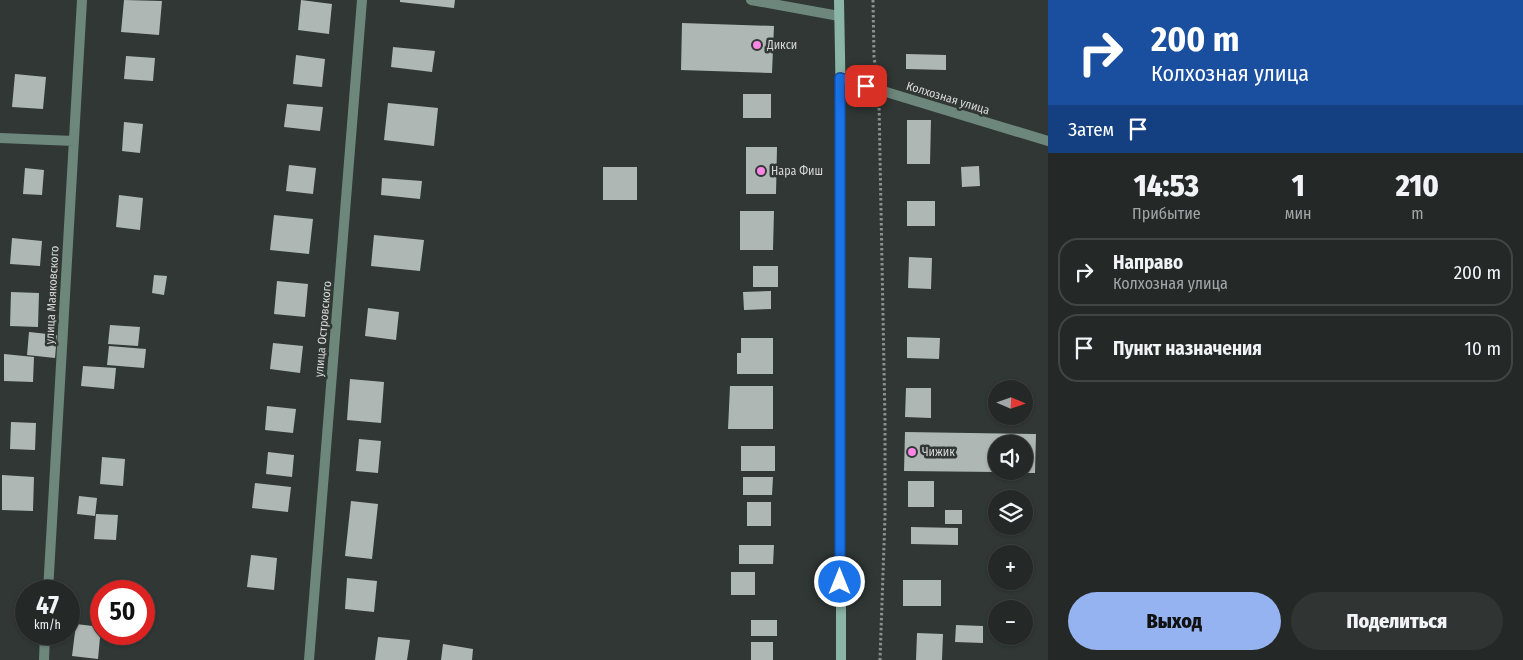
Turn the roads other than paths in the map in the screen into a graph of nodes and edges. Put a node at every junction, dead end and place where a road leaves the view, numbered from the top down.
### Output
1 (82, 0) edge
2 (362, 0) edge
3 (751, 0) edge
4 (839, 0) edge
5 (839, 16) junction
6 (840, 78) junction
7 (0, 138) edge
8 (74, 141) junction
9 (1048, 141) edge
10 (49, 580) edge
11 (45, 645) edge
12 (44, 660) edge
13 (309, 660) edge
14 (841, 660) edge

1 - 8 street, улица Маяковского
2 - 13 street, улица Островского
3 - 5 street
4 - 5 main road
5 - 6 main road
6 - 9 street, Колхозная улица
6 - 14 main road
7 - 8 street
8 - 10 street, улица Маяковского
11 - 12 street

